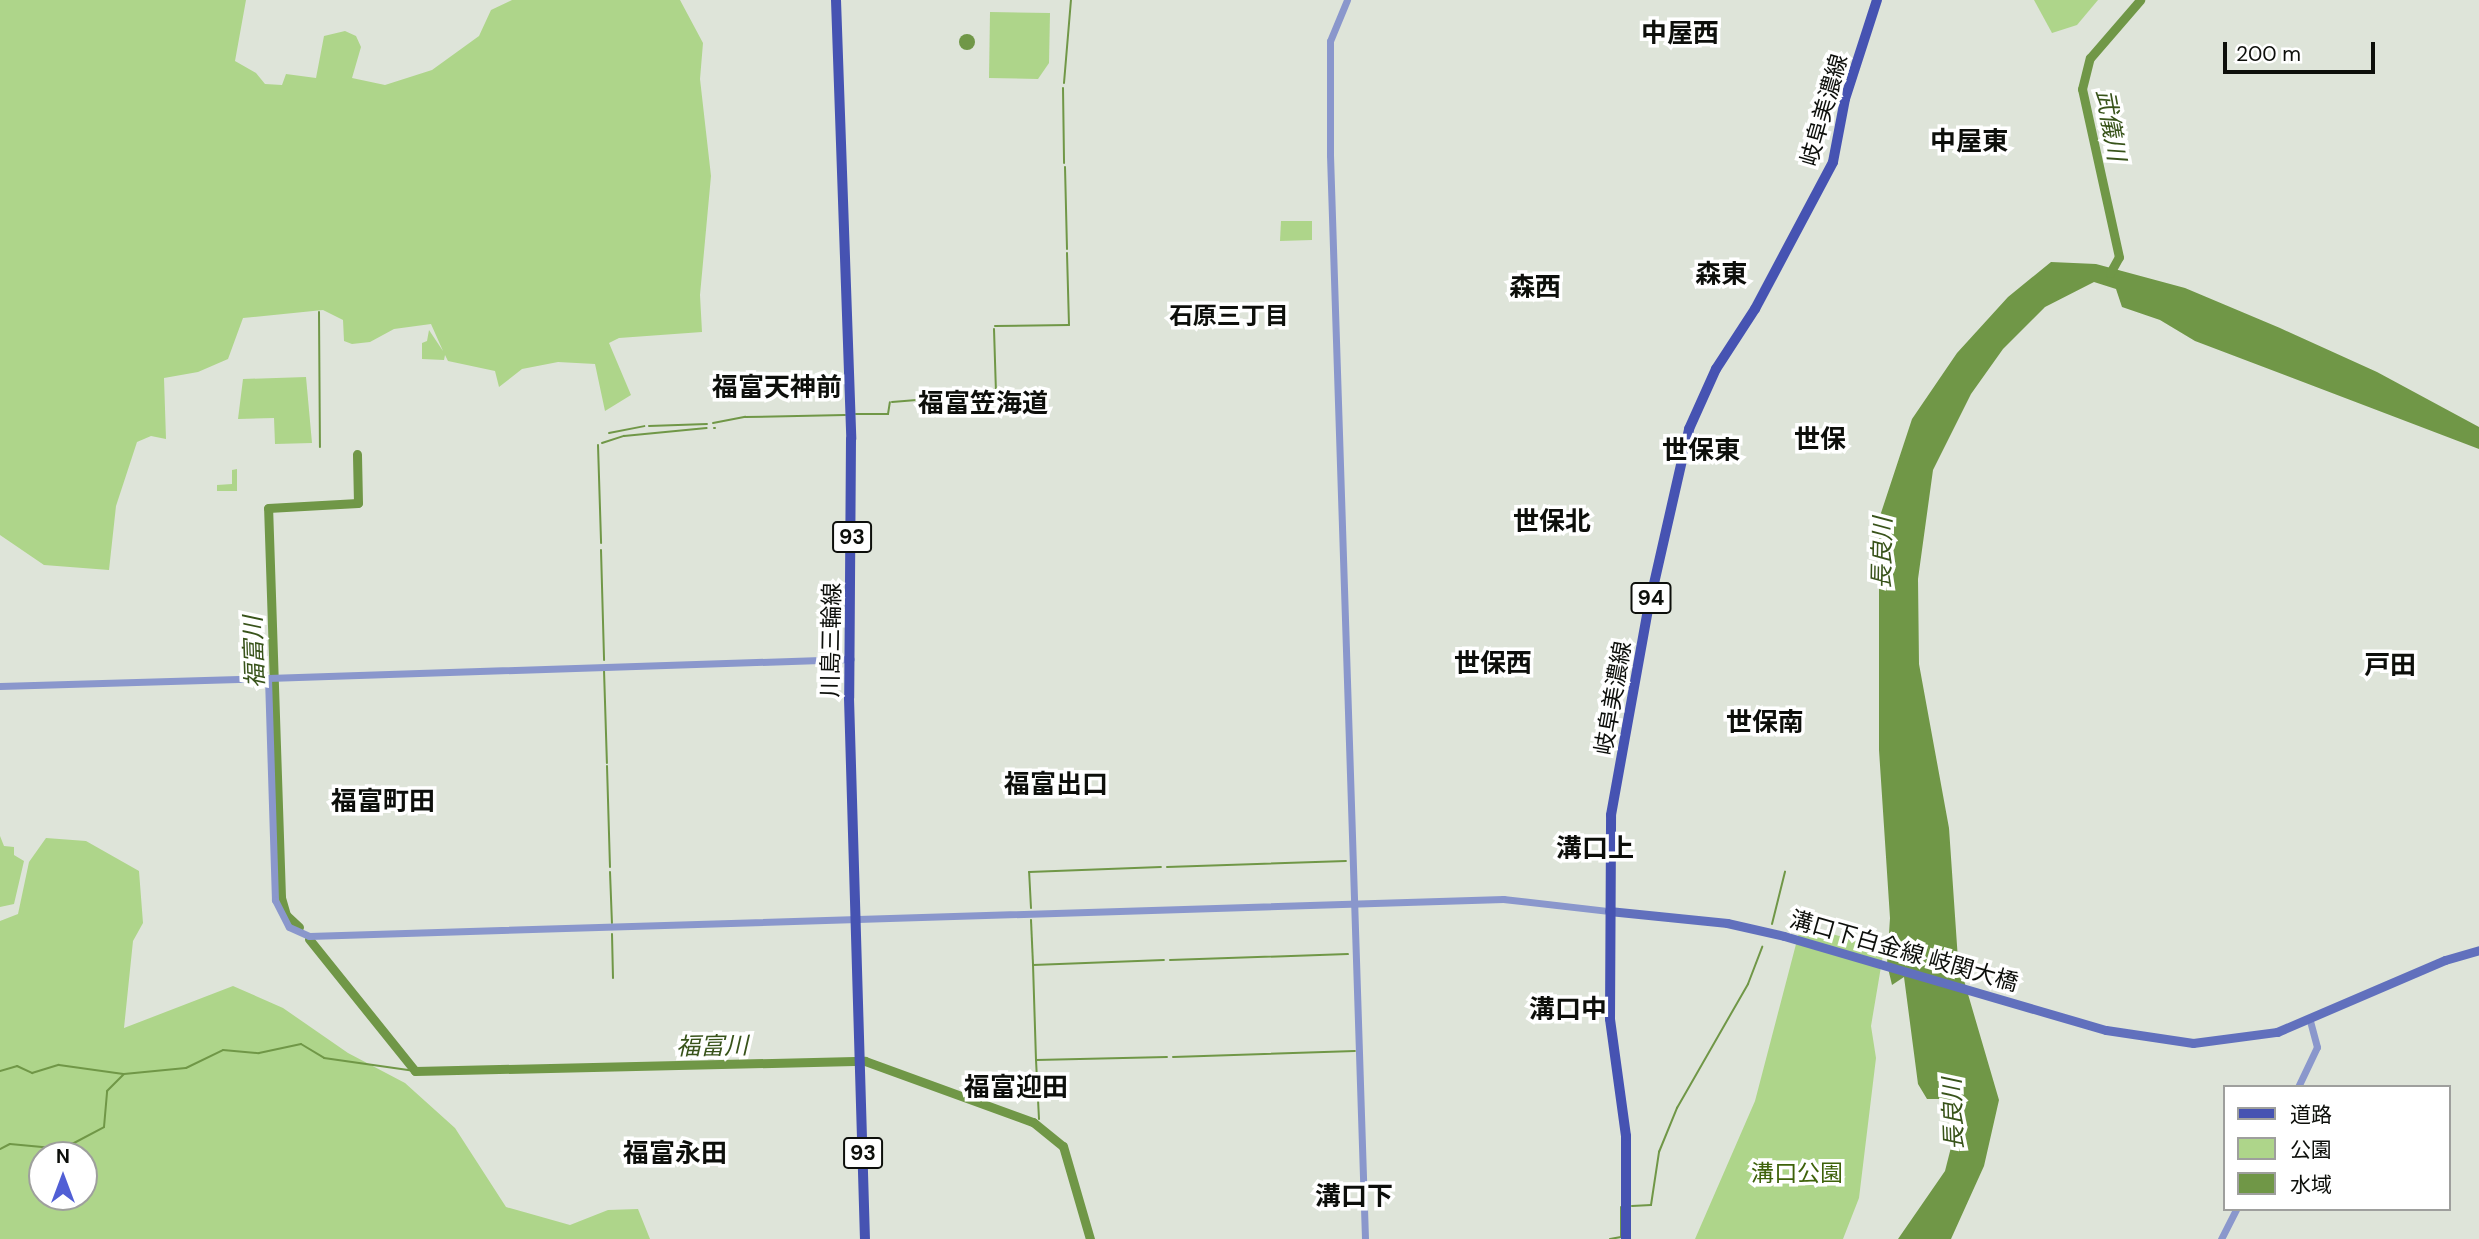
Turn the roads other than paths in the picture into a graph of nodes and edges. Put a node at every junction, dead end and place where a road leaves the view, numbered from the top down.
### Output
1 (836, 0) edge
2 (1347, 0) edge
3 (1877, 0) edge
4 (851, 659) junction
5 (273, 678) junction
6 (0, 687) edge
7 (1354, 903) junction
8 (1609, 911) junction
9 (857, 919) junction
10 (2479, 950) edge
11 (2310, 1021) junction
12 (2299, 1085) edge
13 (2235, 1211) edge
14 (865, 1239) edge
15 (1365, 1239) edge
16 (1626, 1239) edge
17 (2221, 1239) edge

1 - 4 main road, 川島三輪線 / 93
2 - 7 street
3 - 8 main road, 岐阜美濃線 / 94
4 - 5 street
4 - 9 main road, 川島三輪線 / 93
5 - 6 street
5 - 9 street
7 - 8 street
7 - 9 street
7 - 15 street
8 - 11 main road, 溝口下白金線 岐関大橋
8 - 16 main road, 岐阜美濃線 / 94
9 - 14 main road, 川島三輪線 / 93
10 - 11 main road, 溝口下白金線 岐関大橋
11 - 12 street
13 - 17 street

